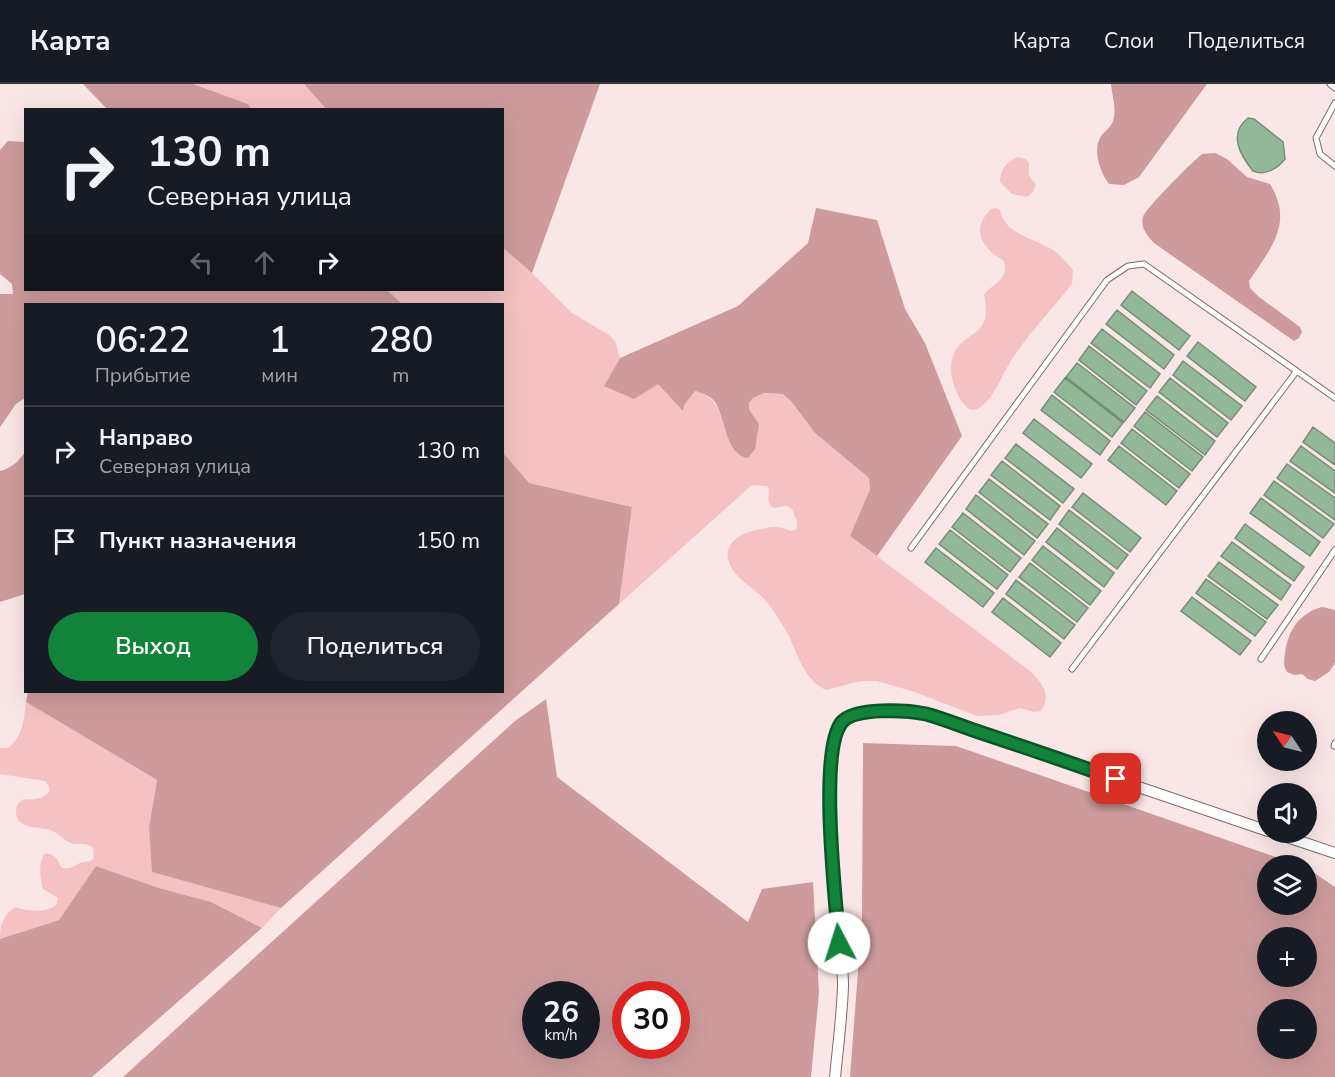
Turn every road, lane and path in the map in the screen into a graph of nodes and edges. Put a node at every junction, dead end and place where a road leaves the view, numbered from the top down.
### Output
1 (1330, 84) edge
2 (1335, 88) edge
3 (1335, 103) edge
4 (1335, 166) edge
5 (1296, 372) junction
6 (1335, 398) edge
7 (911, 548) dead end
8 (1335, 550) edge
9 (1261, 660) dead end
10 (1072, 669) dead end
11 (1257, 827) edge
12 (1305, 843) edge
13 (1335, 853) edge
14 (835, 1077) edge

1 - 2 lane
3 - 4 lane
5 - 6 lane
5 - 7 lane
5 - 10 lane
8 - 9 lane
11 - 14 street
12 - 13 street

